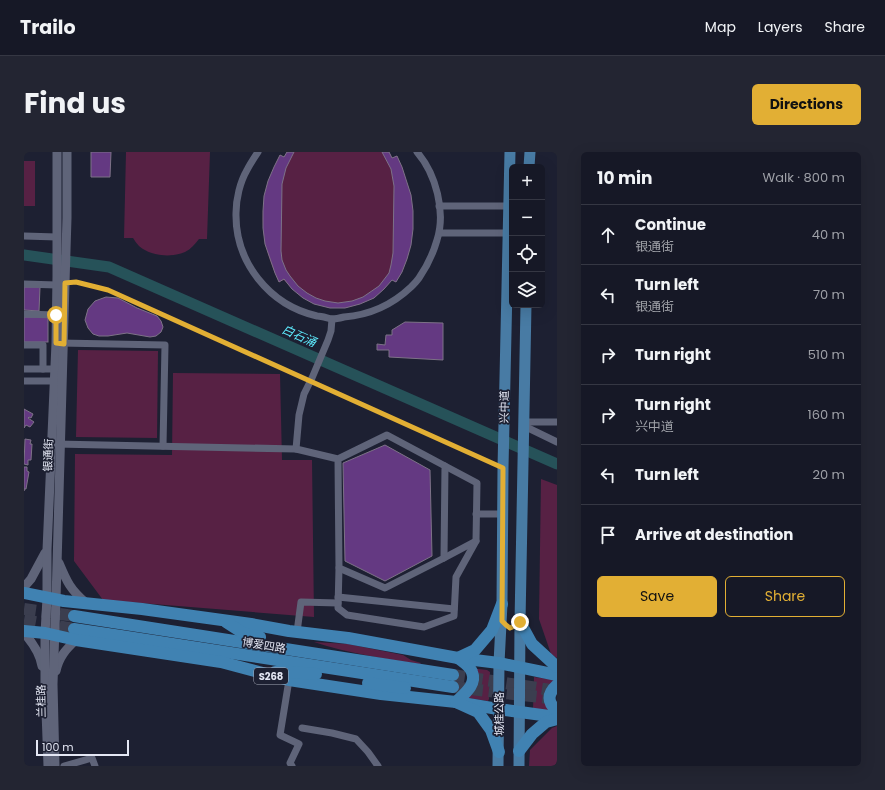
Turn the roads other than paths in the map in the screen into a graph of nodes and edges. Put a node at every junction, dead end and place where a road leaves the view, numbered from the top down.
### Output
1 (57, 152) edge
2 (67, 152) edge
3 (258, 152) edge
4 (418, 152) edge
5 (510, 152) edge
6 (530, 152) edge
7 (530, 164) edge
8 (510, 200) edge
9 (439, 206) junction
10 (509, 206) edge
11 (440, 233) junction
12 (509, 233) edge
13 (24, 236) edge
14 (510, 236) edge
15 (60, 240) junction
16 (61, 280) junction
17 (24, 284) edge
18 (526, 308) edge
19 (24, 314) edge
20 (56, 315) junction
21 (332, 319) junction
22 (60, 343) junction
23 (24, 345) edge
24 (24, 369) edge
25 (43, 369) junction
26 (55, 369) junction
27 (24, 381) edge
28 (54, 381) junction
29 (557, 422) edge
30 (524, 424) junction
31 (557, 442) edge
32 (56, 444) junction
33 (163, 446) junction
34 (296, 449) junction
35 (338, 459) junction
36 (445, 466) junction
37 (476, 514) junction
38 (502, 514) junction
39 (476, 541) junction
40 (47, 550) junction
41 (57, 553) junction
42 (444, 558) junction
43 (338, 568) junction
44 (24, 587) edge
45 (24, 593) edge
46 (52, 599) junction
47 (338, 600) junction
48 (86, 603) junction
49 (502, 604) junction
50 (454, 609) junction
51 (74, 616) tunnel mouth
52 (225, 620) junction
53 (502, 621) junction
54 (520, 622) junction
55 (24, 632) edge
56 (297, 632) junction
57 (50, 634) junction
58 (75, 634) junction
59 (294, 650) junction
60 (458, 658) junction
61 (221, 662) junction
62 (499, 662) junction
63 (520, 667) junction
64 (557, 668) edge
65 (453, 674) tunnel mouth
66 (557, 675) edge
67 (289, 680) junction
68 (49, 684) junction
69 (428, 684) junction
70 (557, 684) edge
71 (453, 687) tunnel mouth
72 (456, 702) junction
73 (498, 709) junction
74 (557, 711) edge
75 (519, 712) junction
76 (557, 718) edge
77 (302, 728) dead end
78 (519, 751) junction
79 (499, 752) junction
80 (47, 764) edge
81 (55, 766) edge
82 (64, 766) edge
83 (95, 766) edge
84 (292, 766) edge
85 (378, 766) edge
86 (498, 766) edge
87 (519, 766) edge

1 - 15 street
2 - 15 street
3 - 21 street
4 - 9 street
5 - 8 main road, 兴中道
6 - 7 main road
9 - 10 street
9 - 11 street
11 - 12 street
11 - 21 street
13 - 15 street
14 - 38 main road, 兴中道
15 - 16 street
16 - 17 street
16 - 20 street, 银通街
16 - 22 street, 银通街
18 - 30 main road, 兴中道
19 - 20 street
20 - 22 street, 银通街
21 - 34 street
22 - 26 street, 银通街
22 - 32 street, 银通街
22 - 33 street
23 - 25 street
24 - 25 street
25 - 26 street
26 - 28 street, 银通街
27 - 28 street
28 - 32 street, 银通街
29 - 30 street
30 - 31 street
30 - 54 main road, 兴中道
32 - 33 street
32 - 40 street, 银通街
32 - 41 street, 银通街
33 - 34 street
34 - 35 street
35 - 36 street
35 - 43 street
36 - 37 street
36 - 42 street
37 - 38 street
37 - 39 street
38 - 49 main road, 兴中道
39 - 42 street
39 - 50 street
40 - 44 street
40 - 46 street, 银通街
41 - 46 street, 银通街
41 - 48 street
42 - 43 street
43 - 47 street
45 - 46 highway
46 - 48 highway
46 - 57 street, 银通街
47 - 50 street
47 - 50 street
47 - 56 street
48 - 52 highway
49 - 53 main road, 兴中道
49 - 60 highway
51 - 59 highway, 博爱四路
52 - 56 highway
52 - 59 highway
53 - 54 main road
53 - 62 main road, 兴中道
54 - 63 main road, 兴中道
54 - 64 highway
55 - 57 highway, S268
55 - 68 street
56 - 60 highway
57 - 58 highway, S268
57 - 68 street, 兰桂路
58 - 61 highway, S268
58 - 68 street
58 - 69 highway, 博爱四路 / S268
59 - 65 highway, 博爱四路
60 - 62 highway
60 - 72 highway
61 - 67 highway, S268
61 - 69 highway
62 - 63 highway
62 - 73 main road, 城桂公路 / S268
63 - 66 highway
63 - 75 main road, 城桂公路
67 - 72 highway, S268
67 - 84 street
68 - 80 street, 兰桂路
68 - 81 street, 兰桂路
69 - 71 highway, 博爱四路 / S268
70 - 74 highway
72 - 73 highway, S268
72 - 79 highway, S268
73 - 75 highway, S268
73 - 79 main road, 城桂公路 / S268
75 - 76 highway
75 - 78 main road, 城桂公路
76 - 78 highway
77 - 85 street
78 - 87 main road, 城桂公路
79 - 86 main road, 城桂公路 / S268
82 - 83 street

